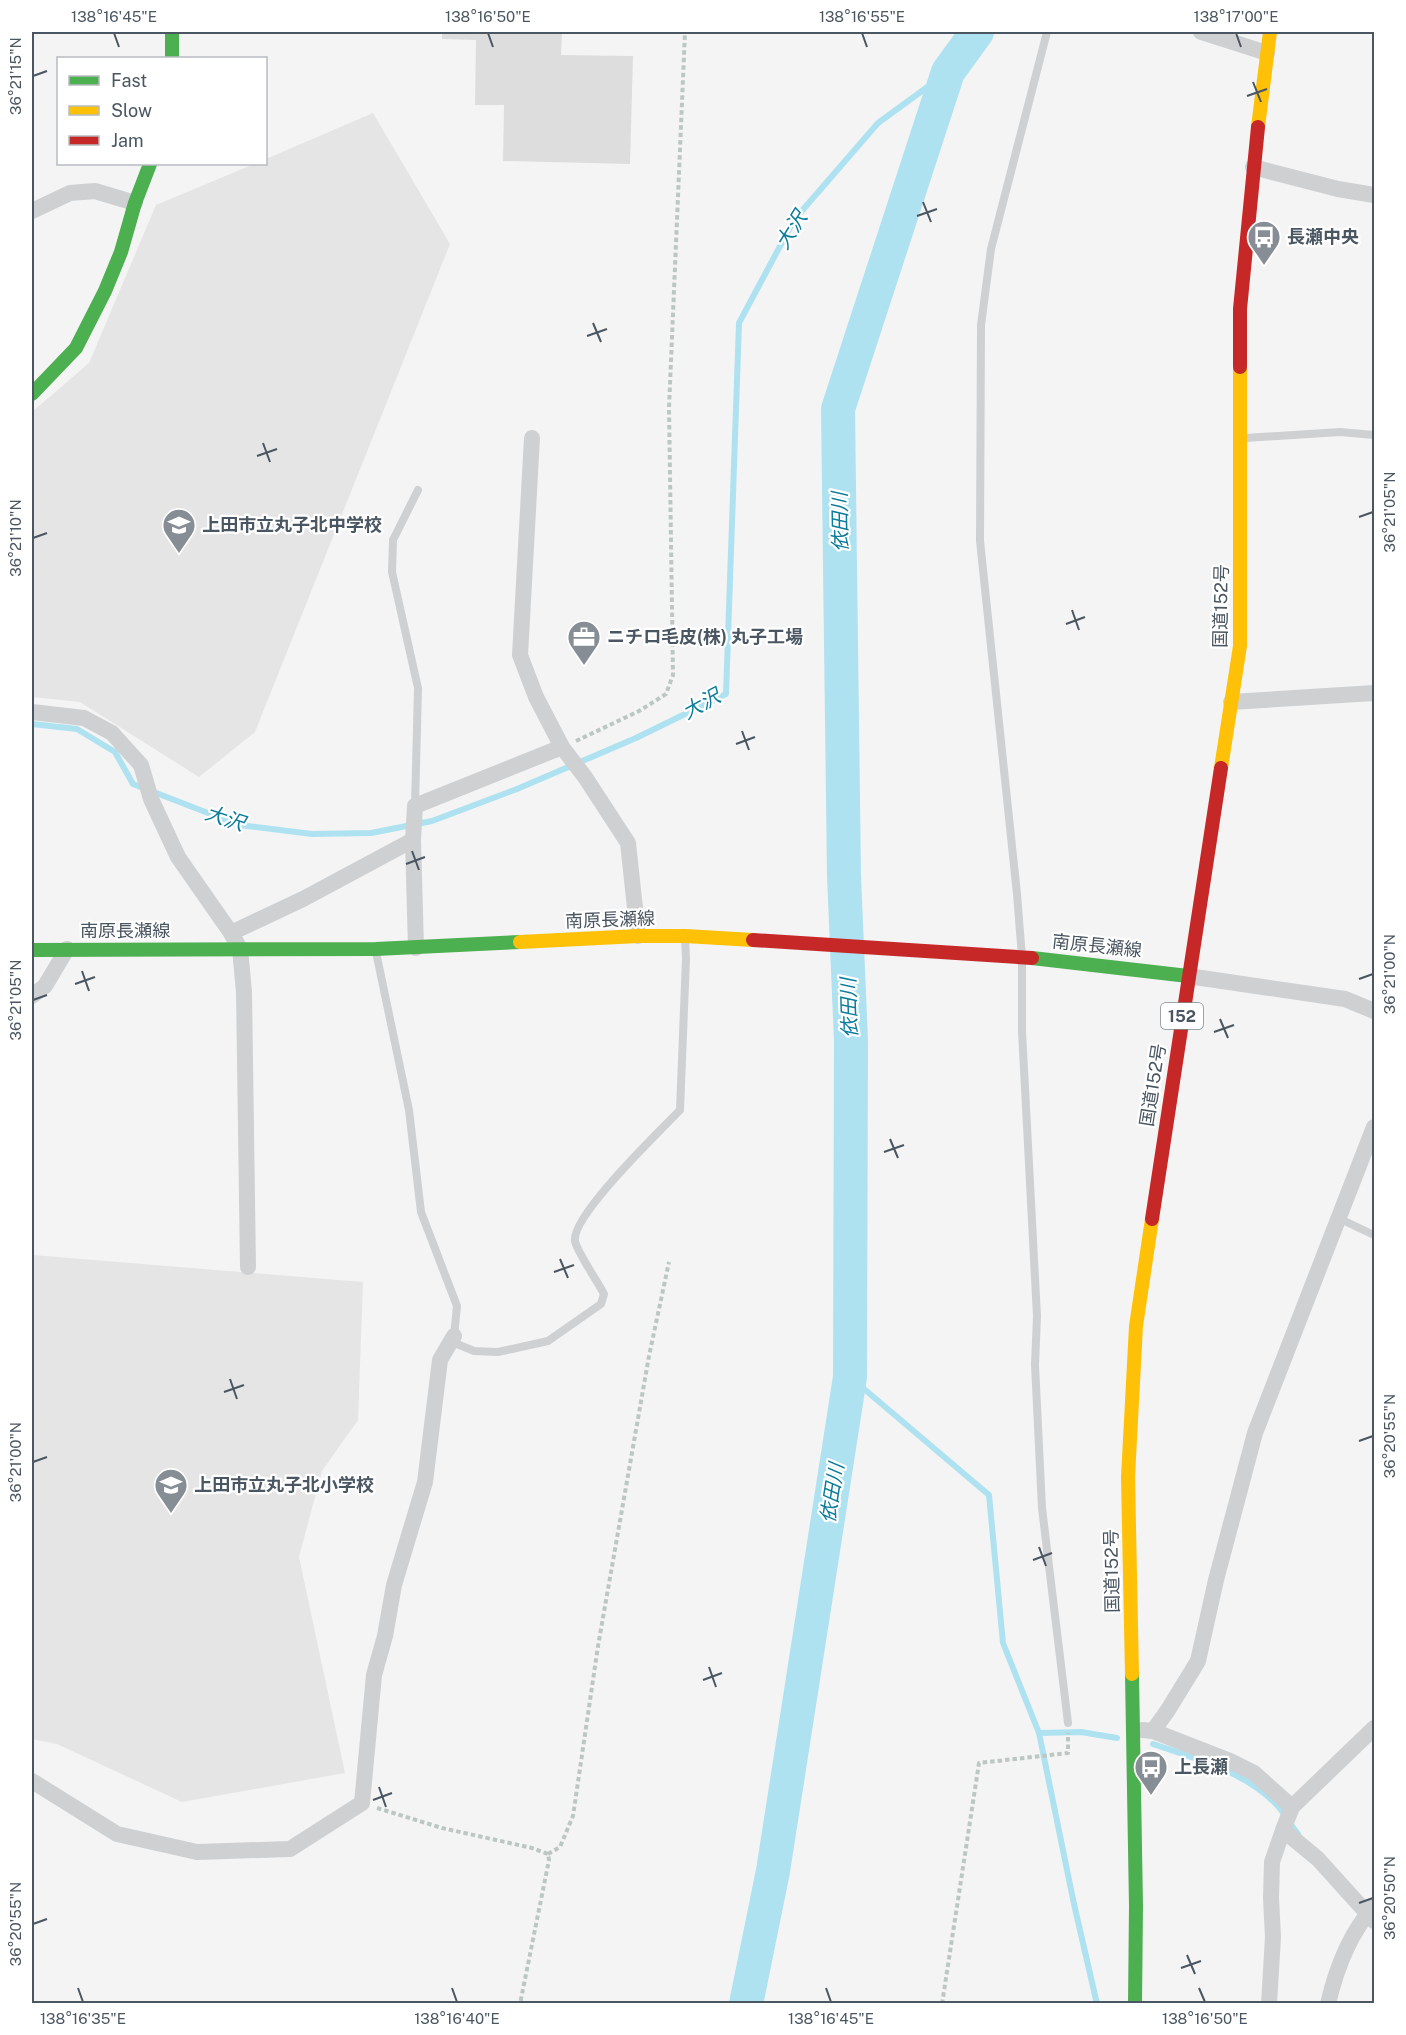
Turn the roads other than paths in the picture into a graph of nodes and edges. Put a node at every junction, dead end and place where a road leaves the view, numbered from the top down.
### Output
1 (172, 32) edge
2 (1047, 32) edge
3 (1201, 32) edge
4 (1270, 32) edge
5 (1267, 53) junction
6 (172, 57) edge
7 (150, 165) edge
8 (1253, 167) junction
9 (1374, 195) edge
10 (135, 203) junction
11 (32, 211) edge
12 (32, 394) edge
13 (1374, 435) edge
14 (532, 438) dead end
15 (1238, 439) junction
16 (418, 490) dead end
17 (1374, 693) edge
18 (1231, 702) junction
19 (32, 712) edge
20 (562, 747) junction
21 (415, 806) junction
22 (414, 840) junction
23 (231, 933) junction
24 (638, 936) junction
25 (685, 936) junction
26 (416, 948) junction
27 (67, 949) junction
28 (376, 949) junction
29 (32, 950) edge
30 (240, 950) junction
31 (1022, 957) junction
32 (1188, 976) junction
33 (32, 996) edge
34 (1374, 1011) edge
35 (1374, 1127) edge
36 (1338, 1218) junction
37 (1374, 1235) edge
38 (248, 1267) dead end
39 (454, 1336) junction
40 (1068, 1723) dead end
41 (1374, 1728) edge
42 (1132, 1729) junction
43 (1153, 1731) junction
44 (32, 1781) edge
45 (1292, 1807) junction
46 (1282, 1830) junction
47 (1372, 1913) edge
48 (1135, 2004) edge
49 (1269, 2004) edge
50 (1328, 2004) edge

1 - 6 main road
2 - 31 lane
3 - 5 street
4 - 5 main road, 国道152号 / 152
5 - 8 main road, 国道152号 / 152
7 - 10 main road
8 - 9 street
8 - 15 main road, 国道152号 / 152
10 - 11 street
10 - 12 main road
13 - 15 lane
14 - 20 street
15 - 18 main road, 国道152号 / 152
16 - 21 lane
17 - 18 street
18 - 32 main road, 国道152号 / 152
19 - 23 street
20 - 21 street
20 - 24 street
21 - 22 street
22 - 23 street
22 - 26 street
23 - 30 street
24 - 25 main road, 南原長瀬線
24 - 26 main road, 南原長瀬線
25 - 31 main road, 南原長瀬線
25 - 39 lane
26 - 28 main road, 南原長瀬線
27 - 29 main road, 南原長瀬線
27 - 30 main road, 南原長瀬線
27 - 33 street
28 - 30 main road, 南原長瀬線
28 - 39 lane
30 - 38 street
31 - 32 main road, 南原長瀬線
31 - 40 lane
32 - 34 street
32 - 42 main road, 国道152号 / 152
35 - 36 street
36 - 37 lane
36 - 43 street
39 - 44 street
41 - 45 street
42 - 43 street
42 - 48 main road, 国道152号 / 152
43 - 45 street
45 - 46 street
46 - 47 street
46 - 49 street
47 - 50 street

